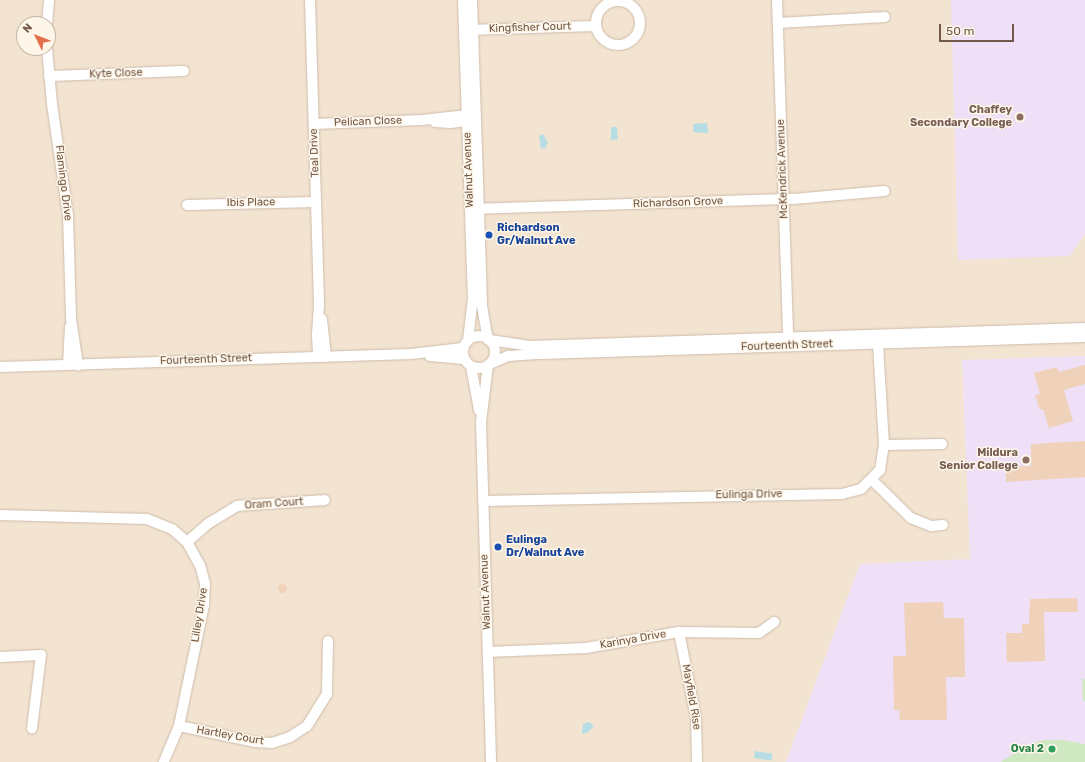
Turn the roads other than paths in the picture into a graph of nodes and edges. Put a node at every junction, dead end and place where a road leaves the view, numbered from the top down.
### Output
1 (49, 0) edge
2 (310, 0) edge
3 (463, 0) edge
4 (472, 0) edge
5 (777, 0) edge
6 (48, 16) edge
7 (885, 17) dead end
8 (778, 23) junction
9 (595, 26) junction
10 (469, 30) junction
11 (47, 56) edge
12 (184, 71) dead end
13 (48, 76) junction
14 (470, 119) junction
15 (314, 124) junction
16 (885, 191) dead end
17 (784, 199) junction
18 (316, 202) junction
19 (187, 205) dead end
20 (474, 209) junction
21 (1085, 328) edge
22 (788, 337) junction
23 (1085, 337) edge
24 (489, 339) junction
25 (466, 344) junction
26 (878, 344) junction
27 (411, 354) junction
28 (322, 357) junction
29 (468, 363) junction
30 (73, 365) junction
31 (489, 365) junction
32 (0, 367) edge
33 (481, 422) junction
34 (942, 444) dead end
35 (884, 445) junction
36 (872, 480) junction
37 (325, 500) dead end
38 (483, 501) junction
39 (0, 515) edge
40 (943, 525) dead end
41 (187, 542) junction
42 (774, 622) dead end
43 (679, 632) junction
44 (328, 641) dead end
45 (488, 652) junction
46 (0, 657) edge
47 (179, 726) junction
48 (32, 728) dead end
49 (164, 762) edge
50 (491, 762) edge
51 (697, 762) edge

1 - 6 street
2 - 15 street, Teal Drive
3 - 10 street, Walnut Avenue
4 - 10 street, Walnut Avenue
5 - 8 street, McKendrick Avenue
7 - 8 street
8 - 17 street, McKendrick Avenue
9 - 9 street
9 - 10 street, Kingfisher Court
10 - 14 street, Walnut Avenue
11 - 13 street, Flamingo Drive
12 - 13 street, Kyte Close
13 - 30 street, Flamingo Drive
14 - 15 street, Pelican Close
14 - 20 street, Walnut Avenue
15 - 18 street, Teal Drive
16 - 17 street, Richardson Grove
17 - 20 street, Richardson Grove
17 - 22 street, McKendrick Avenue
18 - 19 street, Ibis Place
18 - 28 street, Teal Drive
20 - 24 street, Walnut Avenue
20 - 25 street, Walnut Avenue
21 - 22 street, Fourteenth Street
22 - 24 street, Fourteenth Street
23 - 26 street, Fourteenth Street
24 - 25 street
24 - 31 street
25 - 27 street, Fourteenth Street
25 - 29 street
26 - 31 street, Fourteenth Street
26 - 35 street, Eulinga Drive
27 - 28 street, Fourteenth Street
27 - 29 street, Fourteenth Street
28 - 30 street, Fourteenth Street
29 - 31 street
29 - 33 street, Walnut Avenue
30 - 32 street, Fourteenth Street
31 - 33 street, Walnut Avenue
33 - 38 street, Walnut Avenue
34 - 35 street
35 - 36 street, Eulinga Drive
36 - 38 street, Eulinga Drive
36 - 40 street
37 - 41 street, Oram Court
38 - 45 street, Walnut Avenue
39 - 41 street, Lilley Drive
41 - 47 street, Lilley Drive
42 - 43 street, Karinya Drive
43 - 45 street, Karinya Drive
43 - 51 street, Mayfield Rise
44 - 47 street, Hartley Court
45 - 50 street, Walnut Avenue
46 - 48 street
47 - 49 street, Lilley Drive

